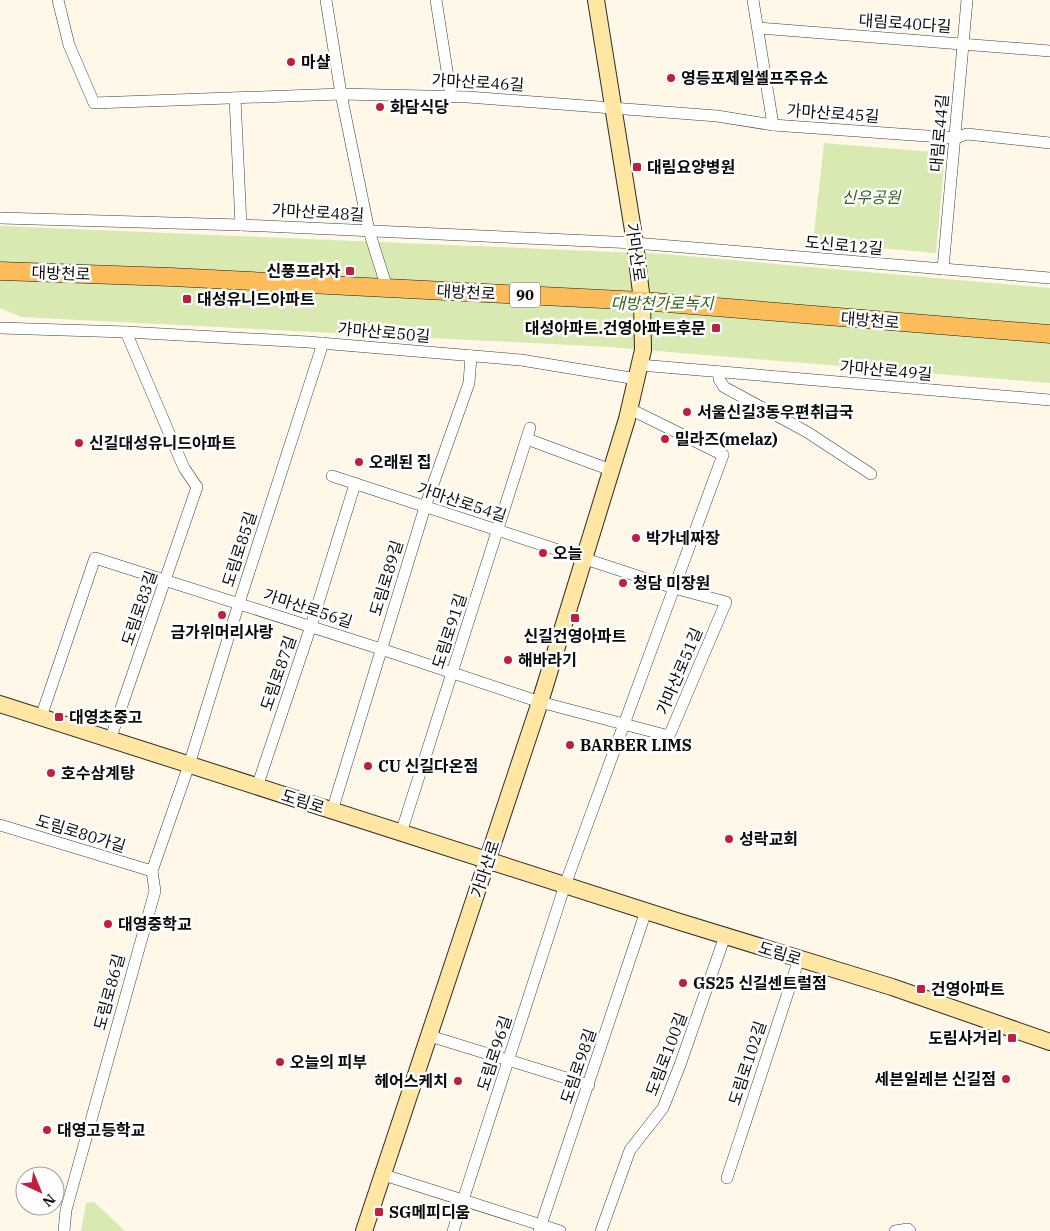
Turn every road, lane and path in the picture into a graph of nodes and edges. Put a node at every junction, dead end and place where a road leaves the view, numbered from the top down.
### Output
1 (58, 0) edge
2 (326, 0) edge
3 (436, 0) edge
4 (596, 0) edge
5 (753, 0) edge
6 (967, 0) edge
7 (758, 28) junction
8 (963, 44) junction
9 (1050, 51) edge
10 (341, 94) junction
11 (451, 96) junction
12 (235, 98) junction
13 (613, 107) junction
14 (773, 125) junction
15 (955, 138) junction
16 (1050, 142) edge
17 (0, 218) edge
18 (241, 225) junction
19 (369, 231) junction
20 (635, 243) junction
21 (943, 269) junction
22 (0, 271) edge
23 (1050, 278) edge
24 (387, 288) junction
25 (642, 301) junction
26 (0, 328) edge
27 (126, 332) junction
28 (1050, 334) edge
29 (323, 343) junction
30 (471, 356) junction
31 (638, 372) junction
32 (719, 372) junction
33 (1050, 400) edge
34 (630, 409) junction
35 (611, 470) junction
36 (871, 474) dead end
37 (332, 476) dead end
38 (355, 484) junction
39 (425, 506) junction
40 (498, 530) junction
41 (583, 558) junction
42 (166, 580) junction
43 (674, 588) junction
44 (239, 603) junction
45 (311, 626) junction
46 (381, 649) junction
47 (452, 672) junction
48 (540, 702) junction
49 (0, 704) edge
50 (41, 717) junction
51 (624, 724) junction
52 (110, 740) junction
53 (189, 765) junction
54 (257, 786) junction
55 (332, 810) junction
56 (0, 825) edge
57 (402, 833) junction
58 (488, 860) junction
59 (152, 871) junction
60 (566, 885) junction
61 (646, 911) junction
62 (725, 936) junction
63 (799, 959) junction
64 (430, 1036) junction
65 (1050, 1042) edge
66 (509, 1060) junction
67 (589, 1085) junction
68 (384, 1175) junction
69 (727, 1178) dead end
70 (464, 1200) junction
71 (540, 1227) edge
72 (64, 1231) edge
73 (364, 1231) edge
74 (453, 1231) edge
75 (560, 1231) edge
76 (601, 1231) edge
77 (895, 1231) edge
78 (910, 1231) edge

1 - 12 street, 가마산로46길
2 - 10 street
3 - 11 street
4 - 13 main road, 가마산로
5 - 7 street
6 - 8 street, 대림로44길
7 - 8 street, 대림로40다길
7 - 14 street
8 - 9 street, 대림로40다길
8 - 15 street, 대림로44길
10 - 11 street, 가마산로46길
10 - 12 street, 가마산로46길
10 - 19 street
11 - 13 street, 가마산로46길
12 - 18 street
13 - 14 street, 가마산로45길
13 - 20 main road, 가마산로
14 - 15 street, 가마산로45길
15 - 16 street, 가마산로45길
15 - 21 street, 대림로44길
17 - 18 street, 가마산로48길
18 - 19 street, 가마산로48길
19 - 20 street, 가마산로48길
19 - 24 street
20 - 21 street, 도신로12길
20 - 25 main road, 가마산로
21 - 23 street, 도신로12길
22 - 24 main road, 대방천로 / 90
24 - 25 main road, 대방천로 / 90
25 - 28 main road, 대방천로 / 90
25 - 31 main road, 가마산로
26 - 27 street, 가마산로50길
27 - 29 street, 가마산로50길
27 - 42 street, 도림로83길
29 - 30 street, 가마산로50길
29 - 44 street, 도림로85길
30 - 31 street, 가마산로50길
30 - 39 street, 도림로89길
31 - 32 street, 가마산로49길
31 - 34 main road, 가마산로
32 - 33 street, 가마산로49길
32 - 36 street
34 - 35 main road, 가마산로
34 - 43 street, 가마산로51길
35 - 40 street, 도림로91길
35 - 41 main road, 가마산로
37 - 38 street, 가마산로54길
38 - 39 street, 가마산로54길
38 - 45 street, 도림로87길
39 - 40 street, 가마산로54길
39 - 46 street, 도림로89길
40 - 41 street, 가마산로54길
40 - 47 street, 도림로91길
41 - 43 street
41 - 48 main road, 가마산로
42 - 44 street, 가마산로56길
42 - 50 street, 가마산로56길
42 - 52 street, 도림로83길
43 - 51 street, 가마산로51길
43 - 51 street, 가마산로51길
44 - 45 street, 가마산로56길
44 - 53 street, 도림로85길
45 - 46 street, 가마산로56길
45 - 54 street, 도림로87길
46 - 47 street, 가마산로56길
46 - 55 street, 도림로89길
47 - 48 street, 가마산로56길
47 - 57 street, 도림로91길
48 - 51 street
48 - 58 main road, 가마산로
49 - 50 main road, 도림로
50 - 52 main road, 도림로
51 - 60 street
52 - 53 main road, 도림로
53 - 54 main road, 도림로
53 - 59 street, 도림로86길
54 - 55 main road, 도림로
55 - 57 main road, 도림로
56 - 59 street, 도림로80가길
57 - 58 main road, 도림로
58 - 60 main road, 도림로
58 - 64 main road, 가마산로
59 - 72 street, 도림로86길
60 - 61 main road, 도림로
60 - 66 street, 도림로96길
61 - 62 main road, 도림로
61 - 67 street, 도림로98길
62 - 63 main road, 도림로
62 - 76 street, 도림로100길
63 - 65 main road, 도림로
63 - 69 street, 도림로102길
64 - 66 street
64 - 68 main road, 가마산로
66 - 67 street
66 - 70 street, 도림로96길
67 - 71 street, 도림로98길
68 - 70 street
68 - 73 main road, 가마산로
70 - 71 street
70 - 74 street, 도림로96길
71 - 75 street
77 - 78 street

